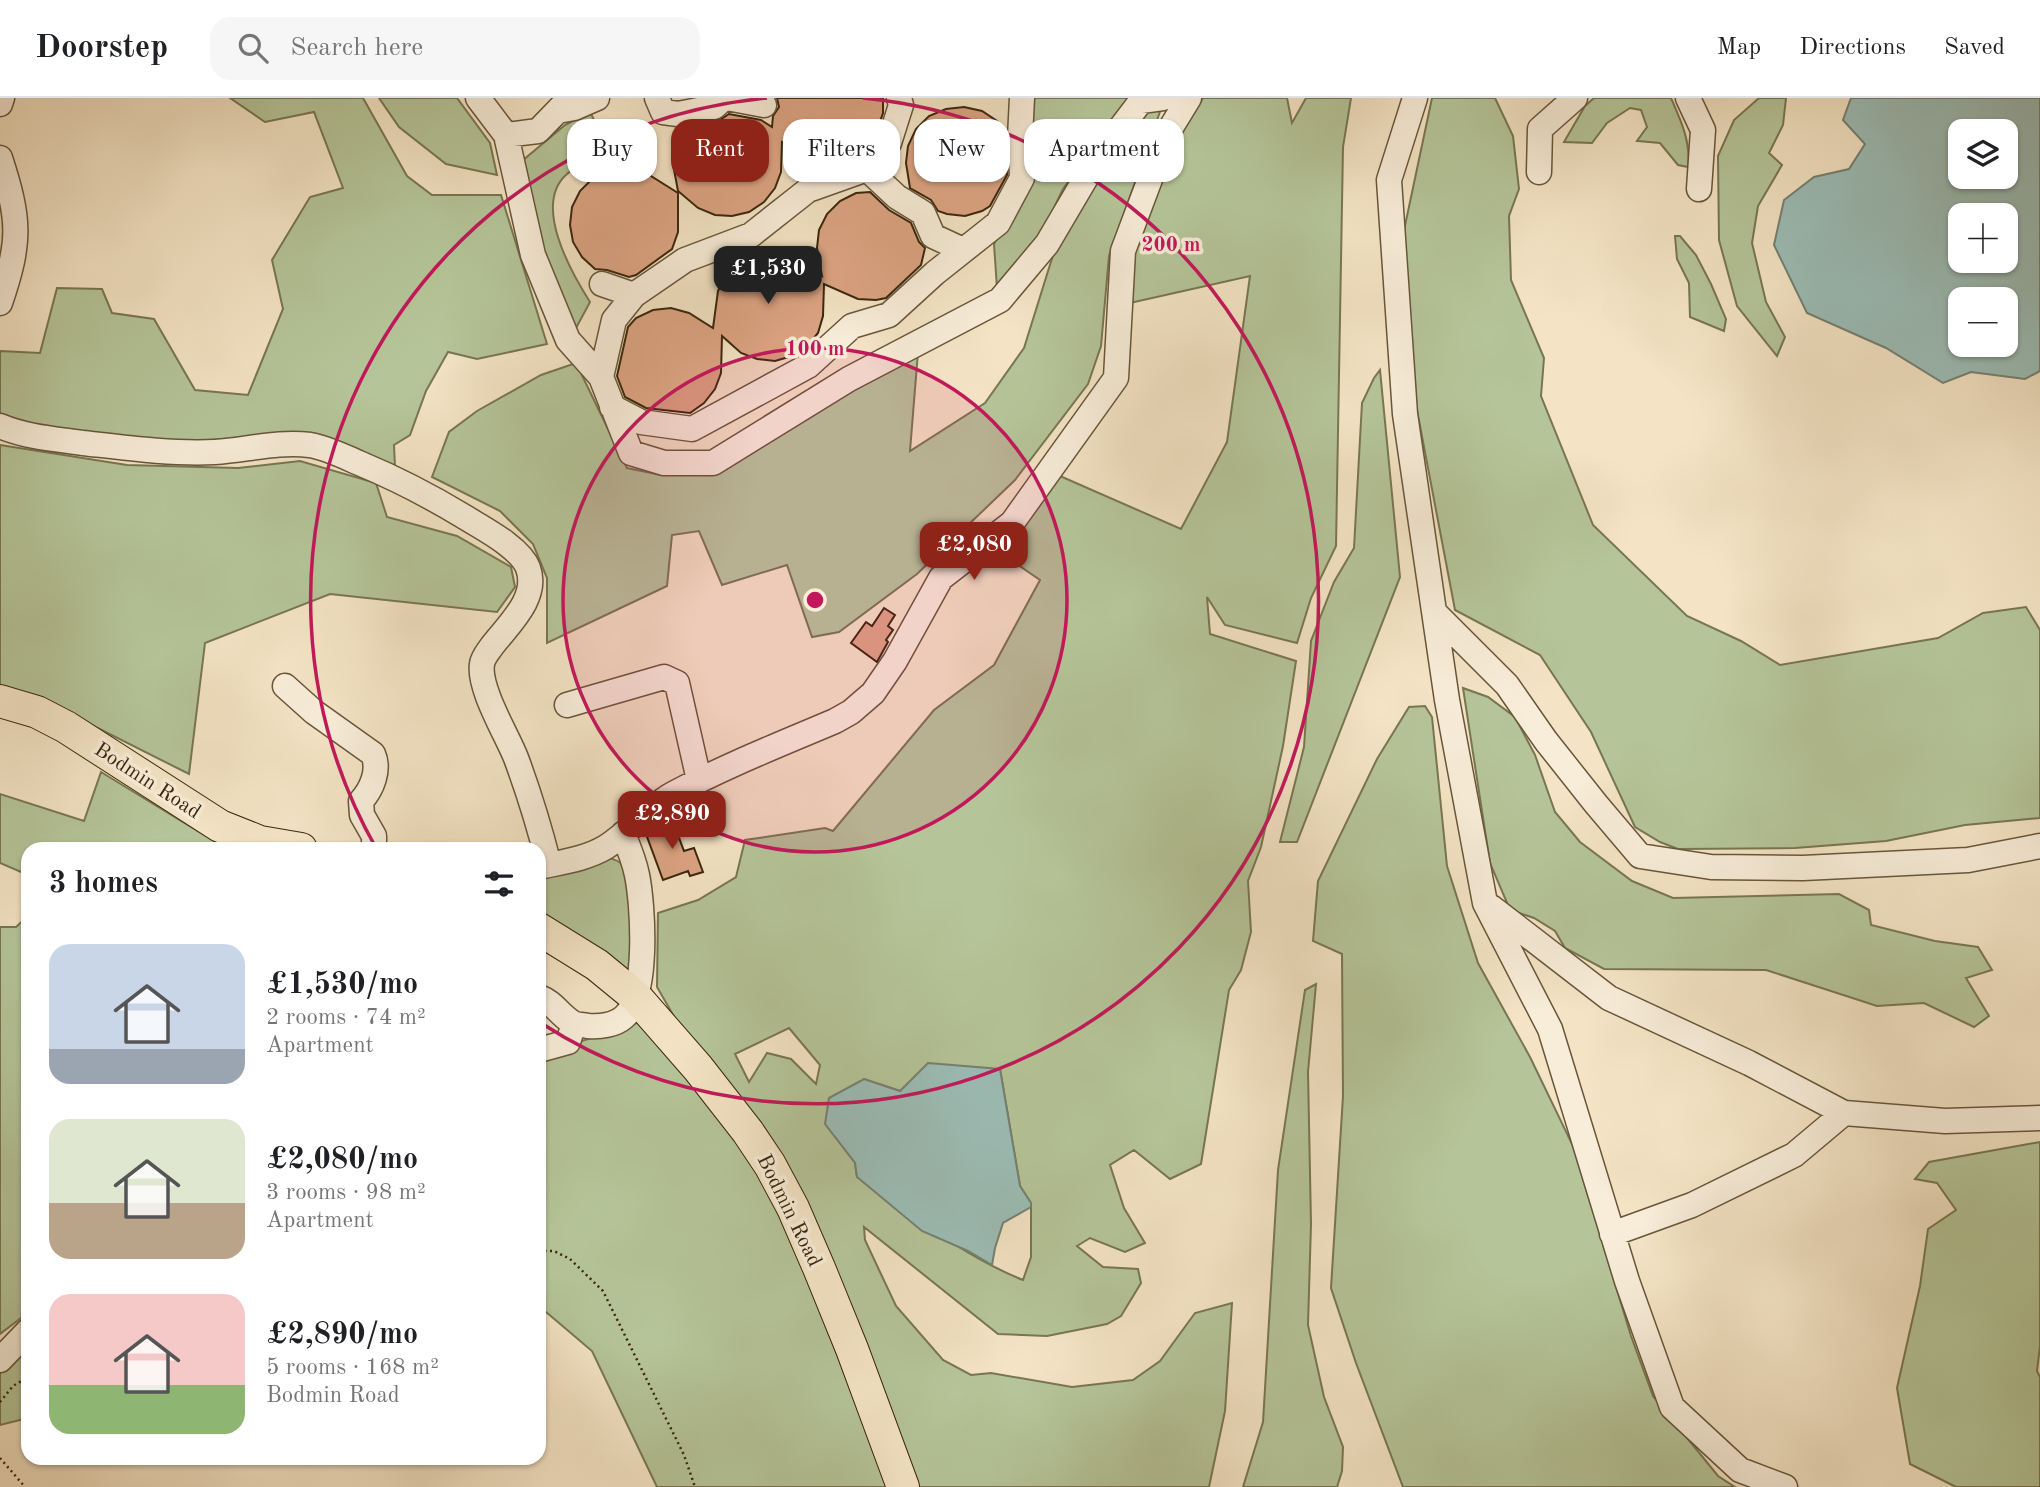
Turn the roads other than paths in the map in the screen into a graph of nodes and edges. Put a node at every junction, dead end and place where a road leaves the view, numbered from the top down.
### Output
1 (2, 98) edge
2 (478, 98) edge
3 (597, 98) edge
4 (657, 98) edge
5 (725, 98) edge
6 (899, 98) edge
7 (1022, 98) edge
8 (1163, 98) edge
9 (1189, 98) edge
10 (1415, 98) edge
11 (1575, 98) edge
12 (1688, 98) edge
13 (0, 104) edge
14 (564, 104) edge
15 (764, 105) dead end
16 (897, 119) edge
17 (506, 135) junction
18 (0, 158) edge
19 (1539, 172) dead end
20 (830, 182) edge
21 (881, 182) edge
22 (1699, 189) dead end
23 (963, 250) junction
24 (602, 284) dead end
25 (634, 295) junction
26 (0, 303) edge
27 (601, 377) junction
28 (612, 407) junction
29 (0, 426) edge
30 (1435, 613) junction
31 (285, 686) dead end
32 (0, 701) edge
33 (567, 705) dead end
34 (699, 780) junction
35 (622, 834) junction
36 (260, 842) edge
37 (373, 842) edge
38 (543, 842) edge
39 (2040, 846) edge
40 (546, 866) edge
41 (1485, 903) junction
42 (546, 933) edge
43 (636, 997) junction
44 (546, 1000) edge
45 (574, 1024) junction
46 (546, 1048) edge
47 (1844, 1113) junction
48 (2037, 1120) edge
49 (1612, 1234) junction
50 (21, 1338) edge
51 (0, 1360) edge
52 (903, 1487) edge
53 (1785, 1487) edge

1 - 13 street
2 - 17 street
3 - 14 street
4 - 5 street
5 - 15 street
6 - 16 street
7 - 23 street
8 - 28 street
9 - 34 street
10 - 30 street
11 - 19 street
12 - 22 street
14 - 17 street
17 - 27 street
18 - 26 street
20 - 25 street
21 - 23 street
23 - 28 street
24 - 25 street
25 - 27 street
27 - 28 street
29 - 38 street
30 - 39 street
30 - 41 street
31 - 37 street
32 - 36 main road, Bodmin Road
33 - 34 street
34 - 35 street
35 - 40 street
35 - 43 street
41 - 47 street
41 - 49 street
42 - 43 main road, Bodmin Road
43 - 45 street
43 - 52 main road, Bodmin Road
44 - 45 street
45 - 46 street
47 - 48 street
47 - 49 street
49 - 53 street
50 - 51 street

